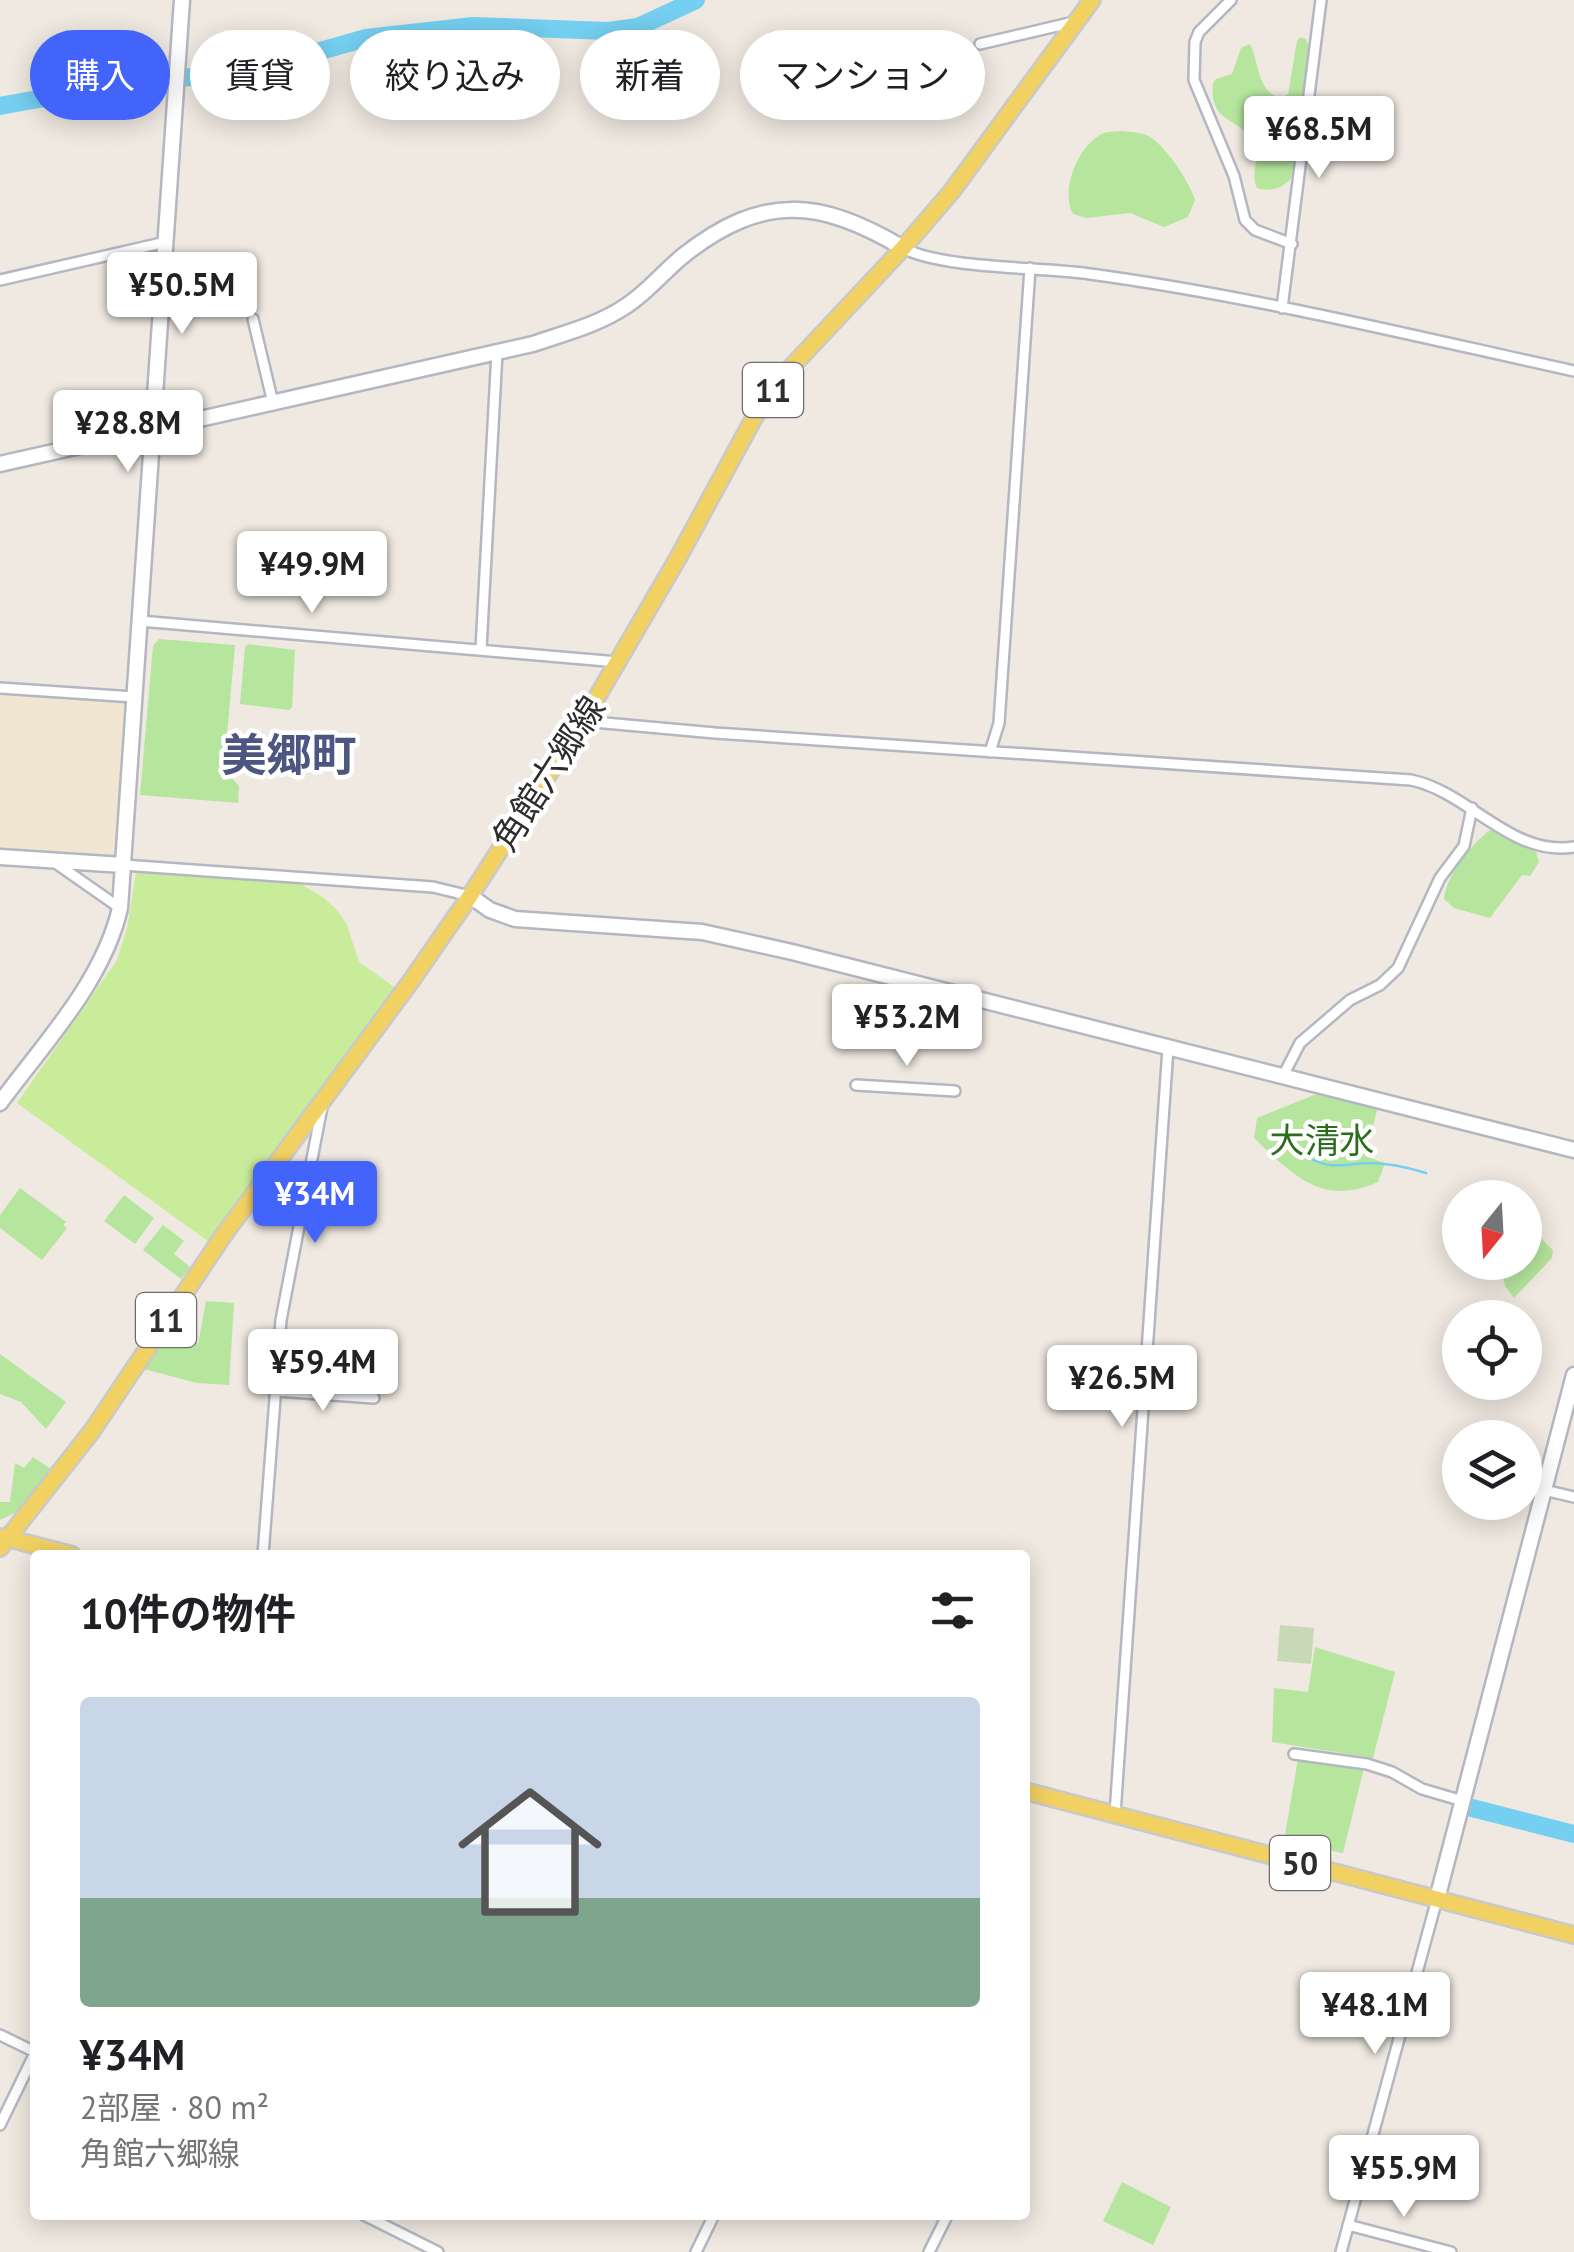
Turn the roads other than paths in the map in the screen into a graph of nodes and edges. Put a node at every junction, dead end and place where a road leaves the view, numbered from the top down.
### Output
1 (182, 0) edge
2 (1092, 0) edge
3 (1231, 0) edge
4 (1321, 0) edge
5 (1076, 21) junction
6 (985, 43) edge
7 (166, 242) junction
8 (1292, 244) junction
9 (904, 248) junction
10 (1030, 268) junction
11 (0, 280) edge
12 (1282, 308) junction
13 (253, 319) dead end
14 (497, 352) junction
15 (1574, 371) edge
16 (273, 403) junction
17 (154, 430) junction
18 (0, 464) edge
19 (140, 621) junction
20 (481, 649) junction
21 (618, 662) junction
22 (0, 688) edge
23 (134, 697) junction
24 (583, 720) junction
25 (990, 752) junction
26 (1472, 808) junction
27 (1574, 847) edge
28 (0, 857) edge
29 (51, 860) junction
30 (123, 865) junction
31 (470, 896) junction
32 (120, 908) junction
33 (1168, 1048) junction
34 (1284, 1074) junction
35 (856, 1085) dead end
36 (955, 1092) dead end
37 (323, 1099) junction
38 (0, 1103) edge
39 (1574, 1150) edge
40 (1574, 1375) edge
41 (276, 1391) junction
42 (374, 1398) dead end
43 (1544, 1490) junction
44 (1574, 1497) edge
45 (2, 1541) edge
46 (47, 1550) edge
47 (264, 1550) edge
48 (1294, 1754) dead end
49 (1030, 1792) edge
50 (1462, 1801) junction
51 (1115, 1814) junction
52 (1436, 1900) junction
53 (1574, 1935) edge
54 (0, 2035) edge
55 (30, 2050) edge
56 (30, 2062) edge
57 (0, 2125) edge
58 (374, 2220) edge
59 (712, 2220) edge
60 (945, 2220) edge
61 (1348, 2225) junction
62 (438, 2252) edge
63 (696, 2252) edge
64 (929, 2252) edge
65 (1341, 2252) edge
66 (1451, 2252) edge

1 - 7 street
2 - 5 main road, 角館六郷線 / 11
3 - 8 street
4 - 8 street
5 - 6 street
5 - 9 main road, 角館六郷線 / 11
7 - 11 street
7 - 17 street
8 - 12 street
9 - 10 street
9 - 14 street
9 - 21 main road, 角館六郷線 / 11
10 - 12 street
10 - 25 street
12 - 15 street
13 - 16 street
14 - 16 street
14 - 20 street
16 - 17 street
17 - 18 street
17 - 19 street
19 - 20 street
19 - 23 street
20 - 21 street
21 - 24 main road, 角館六郷線 / 11
22 - 23 street
23 - 30 street
24 - 25 street
24 - 31 main road, 角館六郷線 / 11
25 - 26 street
26 - 27 street
26 - 34 street
28 - 29 street
29 - 30 street
29 - 32 street
30 - 31 street
30 - 32 street
31 - 33 street
31 - 37 main road, 角館六郷線 / 11
32 - 38 street
33 - 34 street
33 - 51 street
34 - 39 street
35 - 36 street
37 - 41 street
37 - 45 main road, 角館六郷線 / 11
40 - 43 street
41 - 42 street
41 - 47 street
43 - 44 street
43 - 50 street
45 - 46 main road
48 - 50 street
49 - 51 main road, 50
50 - 52 street
51 - 52 main road, 50
52 - 53 main road, 50
52 - 61 street
54 - 55 street
56 - 57 street
58 - 62 street
59 - 63 street
60 - 64 street
61 - 65 street
61 - 66 street

